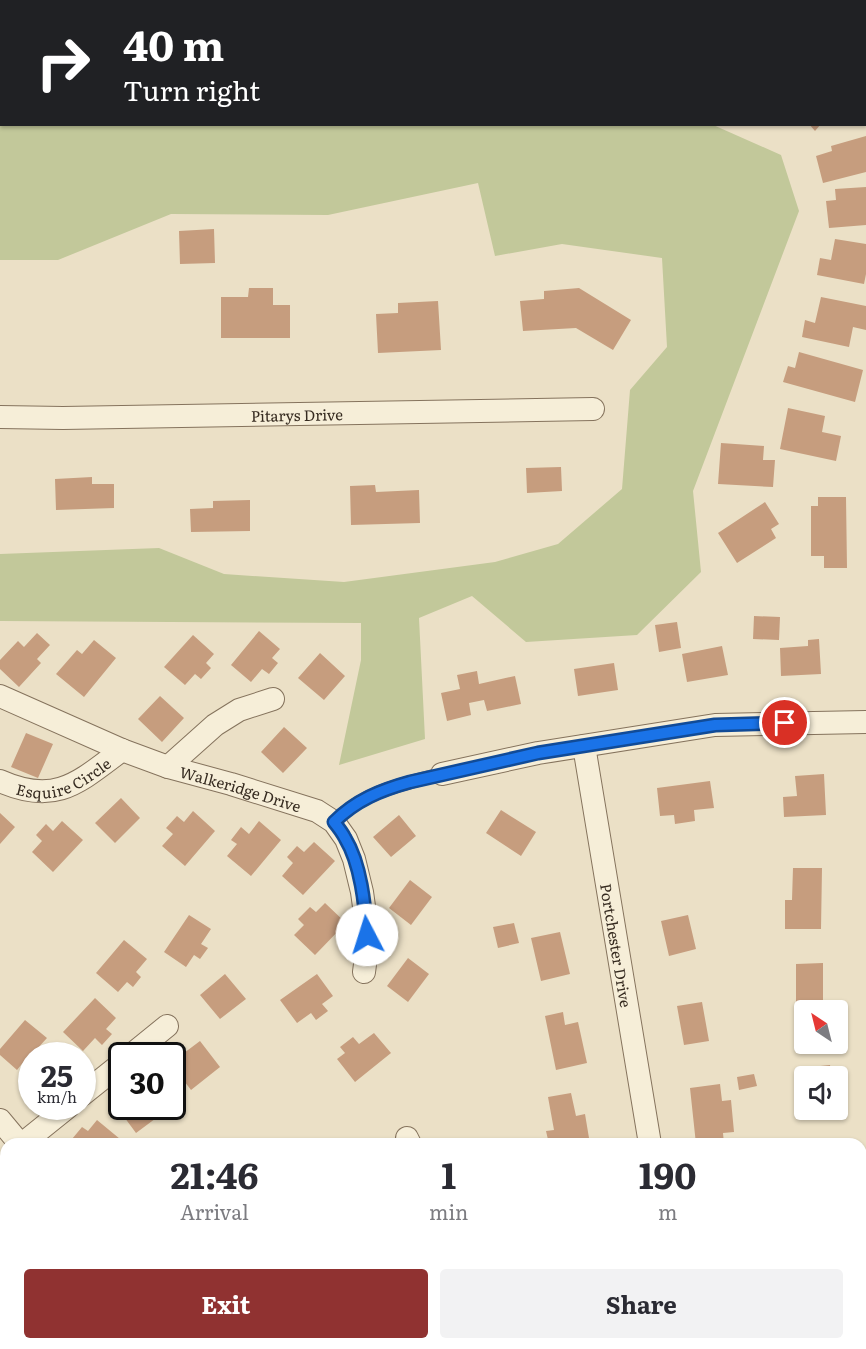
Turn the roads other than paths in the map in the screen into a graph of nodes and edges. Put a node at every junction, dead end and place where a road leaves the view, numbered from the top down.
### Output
1 (593, 409) dead end
2 (0, 417) edge
3 (0, 696) edge
4 (273, 699) dead end
5 (866, 722) edge
6 (584, 746) junction
7 (122, 750) junction
8 (168, 767) junction
9 (442, 774) joint
10 (0, 781) edge
11 (334, 822) junction
12 (364, 972) dead end
13 (167, 1026) dead end
14 (147, 1042) edge
15 (108, 1074) edge
16 (96, 1084) edge
17 (0, 1120) edge
18 (51, 1120) edge
19 (16, 1138) edge
20 (29, 1138) edge
21 (649, 1138) edge

1 - 2 street, Pitarys Drive
3 - 7 street, Walkeridge Drive
4 - 8 street
5 - 6 street
6 - 9 street
6 - 21 street, Portchester Drive
7 - 8 street, Walkeridge Drive
7 - 10 street, Esquire Circle
8 - 11 street, Walkeridge Drive
9 - 11 lane
11 - 12 street
13 - 14 street
15 - 16 street
17 - 19 street
18 - 20 street

